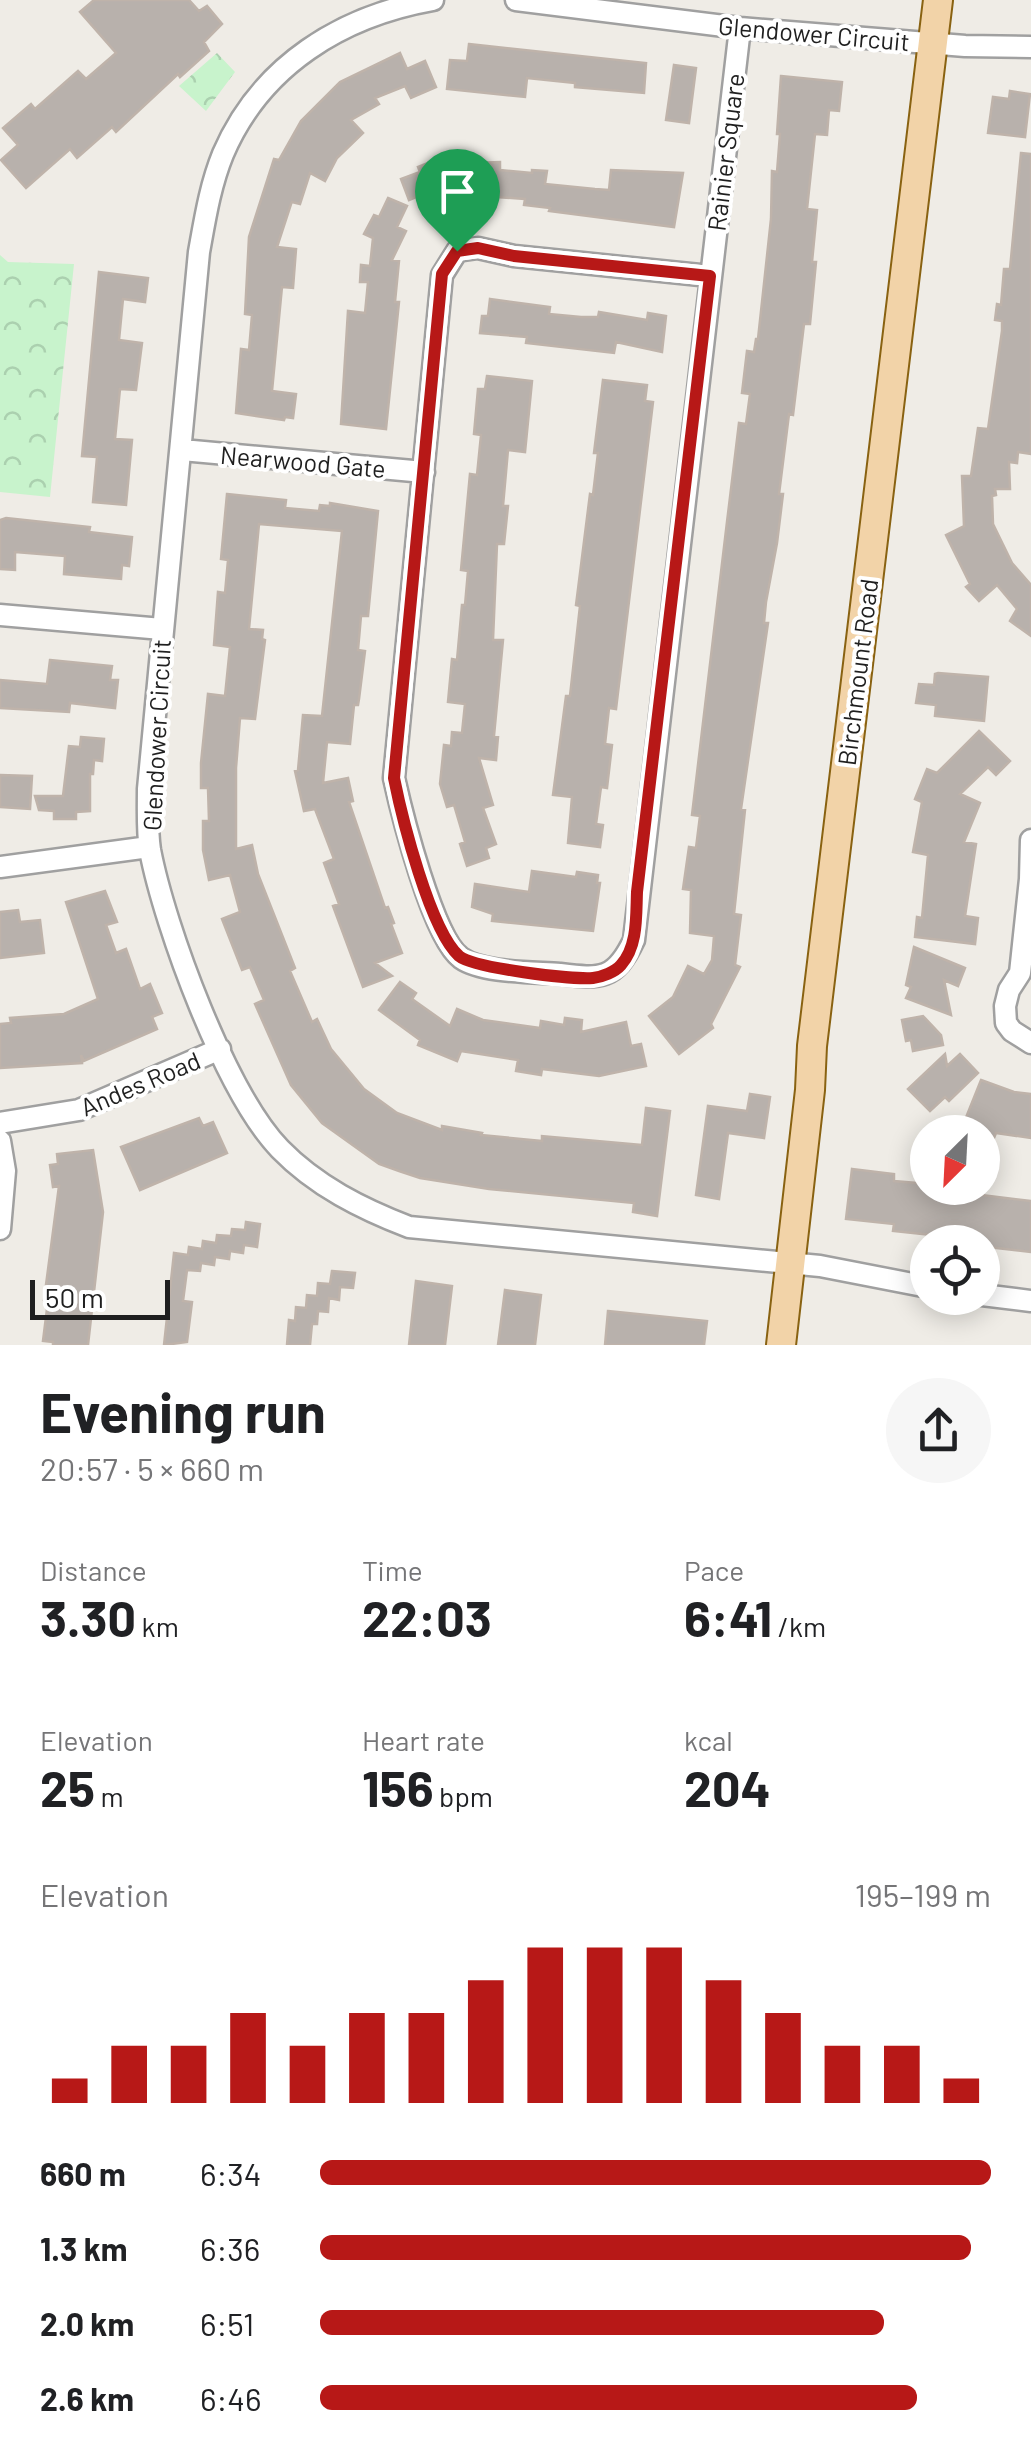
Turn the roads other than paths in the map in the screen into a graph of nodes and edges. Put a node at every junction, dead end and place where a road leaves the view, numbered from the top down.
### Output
1 (434, 0) edge
2 (516, 0) edge
3 (938, 0) edge
4 (377, 6) edge
5 (740, 28) junction
6 (934, 44) junction
7 (1031, 47) edge
8 (710, 276) junction
9 (182, 450) junction
10 (424, 472) junction
11 (0, 615) edge
12 (162, 628) junction
13 (1031, 840) edge
14 (150, 847) junction
15 (0, 867) edge
16 (1031, 1043) edge
17 (220, 1050) junction
18 (0, 1124) edge
19 (0, 1140) edge
20 (0, 1229) edge
21 (790, 1263) junction
22 (910, 1283) edge
23 (1000, 1297) edge
24 (1031, 1300) edge
25 (780, 1345) edge

1 - 4 street, Glendower Circuit
2 - 5 street, Glendower Circuit
3 - 6 main road, Birchmount Road
4 - 9 street, Glendower Circuit
5 - 6 street, Glendower Circuit
5 - 8 street, Rainier Square
6 - 7 street, Glendower Circuit
6 - 21 main road, Birchmount Road
8 - 10 street, Rainier Square
8 - 10 street, Rainier Square
9 - 10 street, Nearwood Gate
9 - 12 street, Glendower Circuit
11 - 12 street
12 - 14 street, Glendower Circuit
13 - 16 street
14 - 15 street
14 - 17 street, Glendower Circuit
17 - 18 street, Andes Road
17 - 21 street, Glendower Circuit
19 - 20 street
21 - 22 street, Glendower Circuit
21 - 25 main road, Birchmount Road
23 - 24 street

